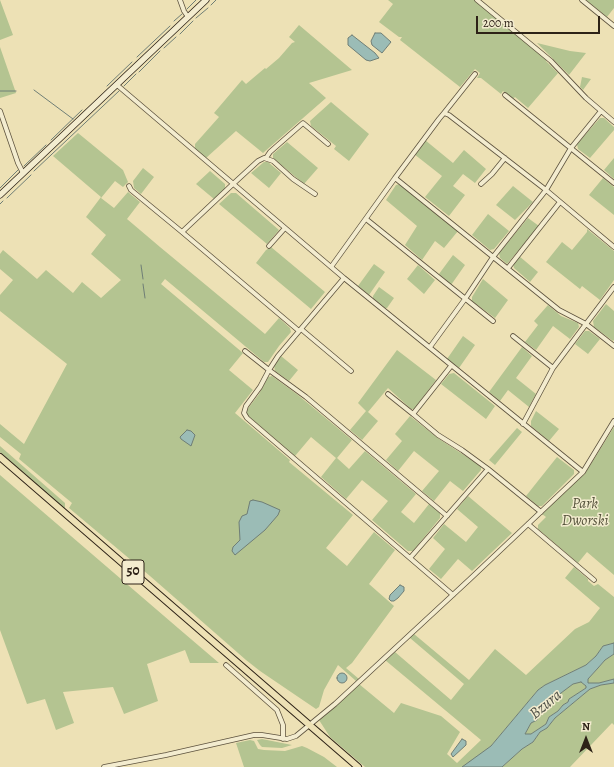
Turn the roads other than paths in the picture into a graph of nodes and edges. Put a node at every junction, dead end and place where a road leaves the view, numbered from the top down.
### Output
1 (180, 0) edge
2 (206, 0) edge
3 (477, 0) edge
4 (582, 0) edge
5 (188, 17) junction
6 (614, 26) edge
7 (475, 74) dead end
8 (117, 85) junction
9 (505, 95) dead end
10 (0, 111) edge
11 (601, 112) junction
12 (444, 113) junction
13 (614, 122) edge
14 (328, 144) dead end
15 (571, 148) junction
16 (266, 158) junction
17 (505, 158) junction
18 (23, 173) junction
19 (395, 178) junction
20 (614, 183) edge
21 (232, 184) junction
22 (481, 184) dead end
23 (129, 186) dead end
24 (546, 190) junction
25 (315, 194) dead end
26 (0, 195) edge
27 (560, 202) junction
28 (366, 219) junction
29 (285, 228) junction
30 (182, 232) junction
31 (269, 246) dead end
32 (614, 247) edge
33 (493, 257) junction
34 (331, 267) junction
35 (508, 268) junction
36 (344, 278) junction
37 (614, 287) edge
38 (465, 299) junction
39 (493, 321) dead end
40 (586, 324) junction
41 (300, 330) junction
42 (513, 336) dead end
43 (614, 346) edge
44 (430, 347) junction
45 (245, 350) dead end
46 (451, 366) junction
47 (553, 368) junction
48 (269, 370) junction
49 (351, 371) dead end
50 (388, 394) dead end
51 (413, 414) junction
52 (614, 420) edge
53 (523, 424) junction
54 (0, 457) edge
55 (488, 469) junction
56 (583, 472) junction
57 (541, 512) junction
58 (447, 516) junction
59 (528, 524) junction
60 (410, 558) junction
61 (594, 580) dead end
62 (453, 595) junction
63 (226, 665) dead end
64 (310, 725) junction
65 (283, 739) junction
66 (104, 767) edge
67 (358, 767) edge

1 - 5 street
2 - 5 street
3 - 11 street
4 - 6 street
5 - 8 street
7 - 12 street
8 - 18 street
8 - 21 street
9 - 15 street
10 - 18 street
11 - 13 street
11 - 15 street
12 - 17 street
12 - 19 street
14 - 16 street
15 - 20 street
15 - 24 street
16 - 21 street
16 - 25 street
17 - 22 street
17 - 24 street
18 - 26 street
19 - 28 street
19 - 33 street
21 - 29 street
21 - 30 street
23 - 30 street
24 - 27 street
24 - 33 street
27 - 32 street
27 - 35 street
28 - 34 street
28 - 38 street
29 - 31 street
29 - 34 street
30 - 41 street
33 - 35 street
33 - 38 street
34 - 36 street
35 - 40 street
36 - 41 street
36 - 44 street
37 - 40 street
38 - 39 street
38 - 44 street
40 - 43 street
40 - 47 street
41 - 48 street
41 - 49 street
42 - 47 street
44 - 46 street
45 - 48 street
46 - 51 street
46 - 53 street
47 - 53 street
48 - 58 street
48 - 60 street
50 - 51 street
51 - 55 street
52 - 56 street
53 - 56 street
54 - 64 main road, 50
55 - 57 street
55 - 58 street
56 - 57 street
57 - 59 street
58 - 60 street
59 - 61 street
59 - 62 street
60 - 62 street
62 - 64 street
63 - 65 street
64 - 65 street
64 - 67 main road, 50
65 - 66 street

